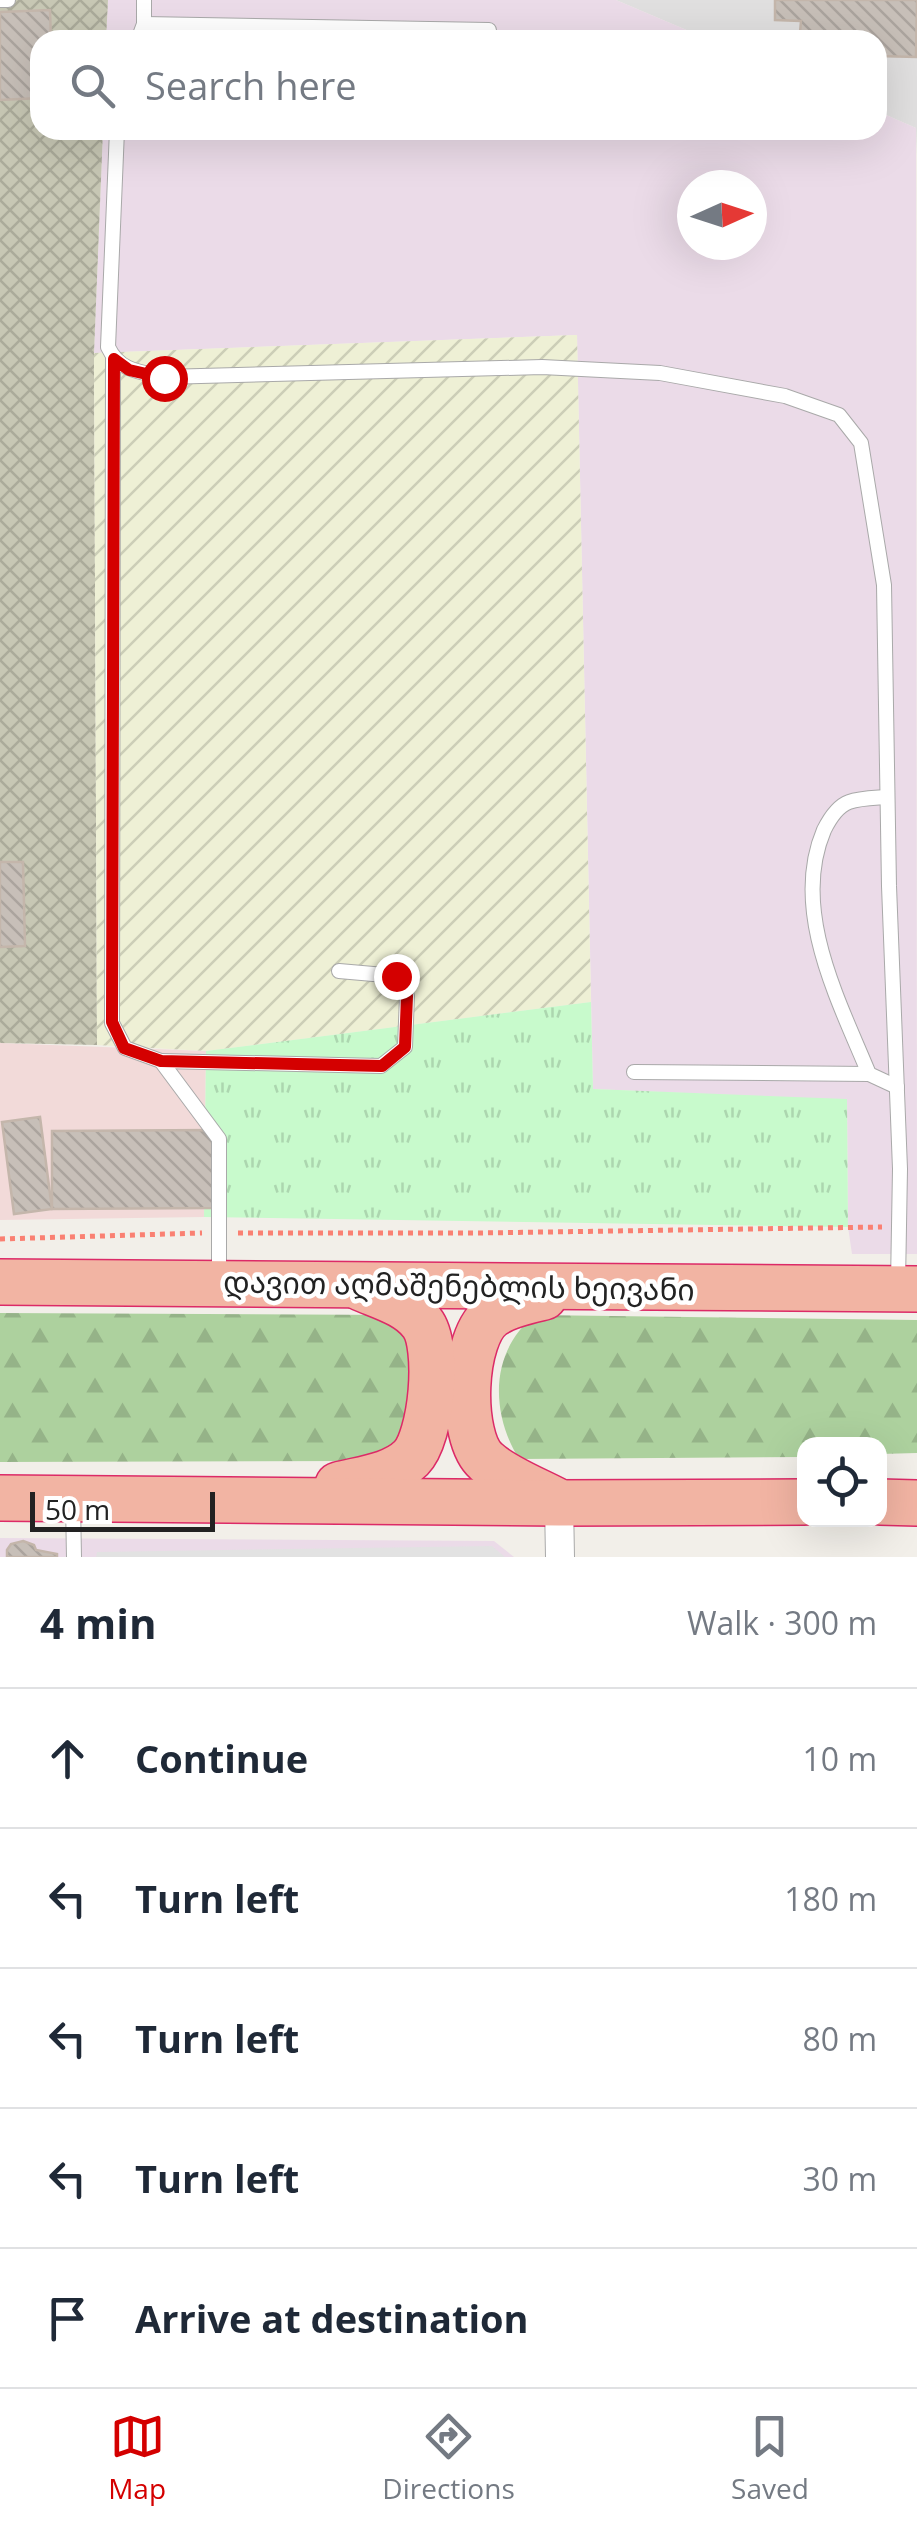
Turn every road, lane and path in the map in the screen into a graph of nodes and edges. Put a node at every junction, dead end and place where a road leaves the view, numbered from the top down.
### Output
1 (0, 0) edge
2 (8, 0) edge
3 (144, 0) edge
4 (144, 24) junction
5 (142, 30) edge
6 (489, 30) dead end
7 (117, 140) edge
8 (114, 359) junction
9 (887, 797) junction
10 (339, 971) dead end
11 (161, 1061) junction
12 (634, 1072) dead end
13 (869, 1074) junction
14 (897, 1087) junction
15 (899, 1227) junction
16 (218, 1233) junction
17 (0, 1239) edge
18 (0, 1282) edge
19 (219, 1282) junction
20 (350, 1284) junction
21 (590, 1287) junction
22 (908, 1288) edge
23 (0, 1498) edge
24 (73, 1498) junction
25 (278, 1500) junction
26 (797, 1502) edge
27 (887, 1502) edge
28 (917, 1502) edge
29 (559, 1503) junction
30 (74, 1557) edge
31 (560, 1557) edge

1 - 2 lane
3 - 4 lane
4 - 5 lane
4 - 6 lane
7 - 8 lane
8 - 9 lane
8 - 11 lane
9 - 13 lane
9 - 14 lane
10 - 11 lane
11 - 16 lane
12 - 13 lane
13 - 14 lane
14 - 15 lane
15 - 16 path
15 - 22 lane
16 - 17 path
16 - 19 lane
18 - 19 highway, დავით აღმაშენებლის ხეივანი
19 - 20 highway, დავით აღმაშენებლის ხეივანი
20 - 21 highway, დავით აღმაშენებლის ხეივანი
20 - 25 highway
21 - 22 highway, დავით აღმაშენებლის ხეივანი
21 - 29 highway
23 - 24 highway
24 - 25 highway
24 - 30 lane
25 - 29 highway
26 - 29 highway
27 - 28 highway
29 - 31 street

